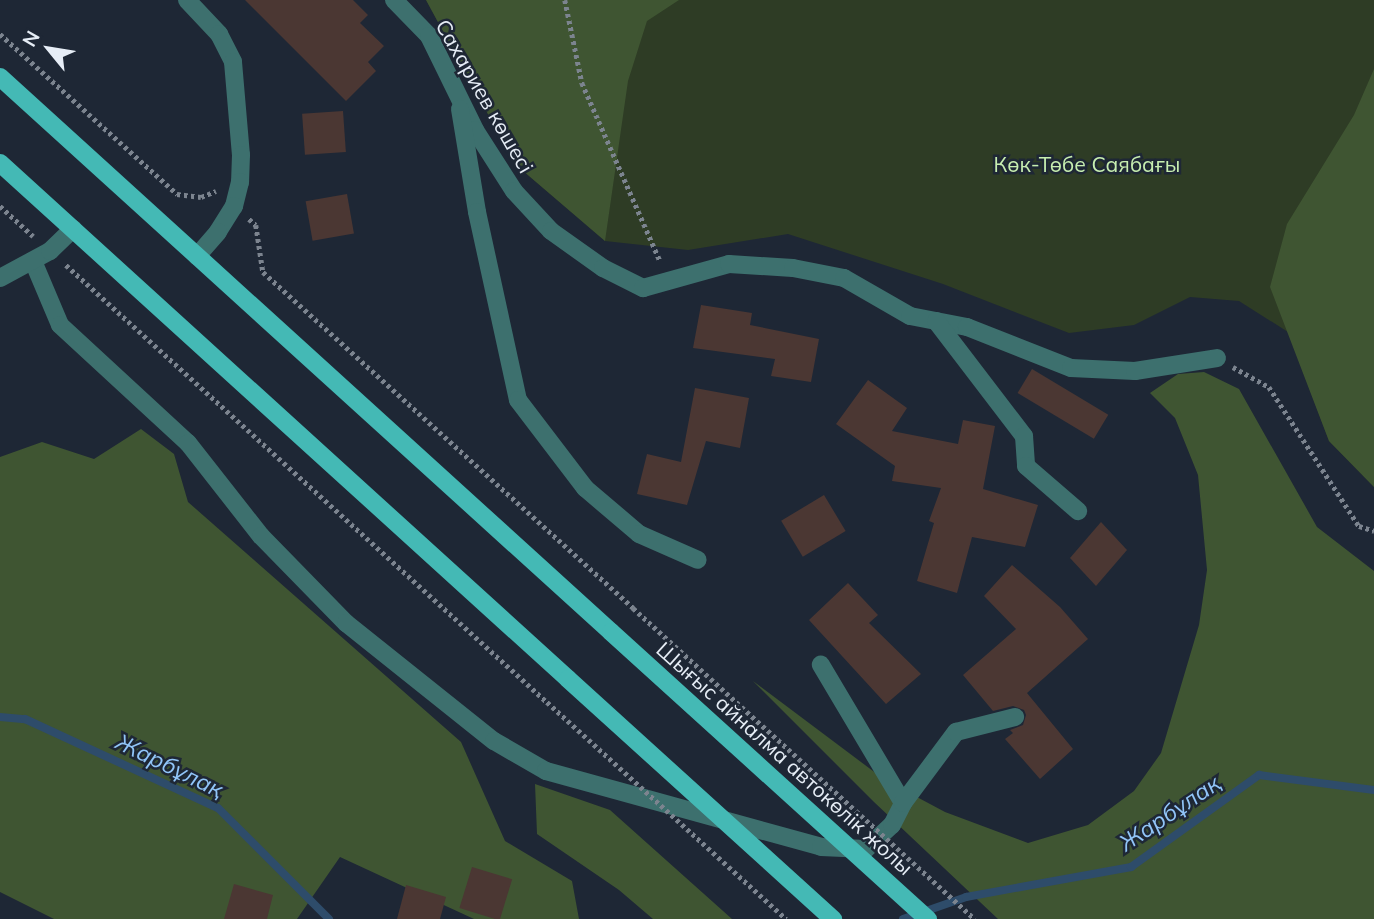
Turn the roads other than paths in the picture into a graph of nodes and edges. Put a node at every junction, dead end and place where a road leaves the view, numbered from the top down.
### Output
1 (187, 0) edge
2 (394, 0) edge
3 (0, 77) edge
4 (458, 97) junction
5 (0, 163) edge
6 (73, 229) junction
7 (197, 256) junction
8 (33, 261) junction
9 (0, 278) edge
10 (936, 321) junction
11 (1217, 358) road end
12 (1078, 511) dead end
13 (698, 560) dead end
14 (821, 665) dead end
15 (1015, 717) dead end
16 (903, 803) junction
17 (833, 919) edge
18 (928, 919) edge

1 - 7 street
2 - 4 street, Сахариев көшесі
3 - 7 main road, Шығыс айналма автокөлік жолы
4 - 10 street, Сахариев көшесі
4 - 13 street
5 - 6 main road
6 - 8 street
6 - 17 main road, bridge
7 - 18 main road, Шығыс айналма автокөлік жолы, bridge
8 - 9 street
8 - 16 street
10 - 11 street, Сахариев көшесі
10 - 12 street
14 - 16 street
15 - 16 street

